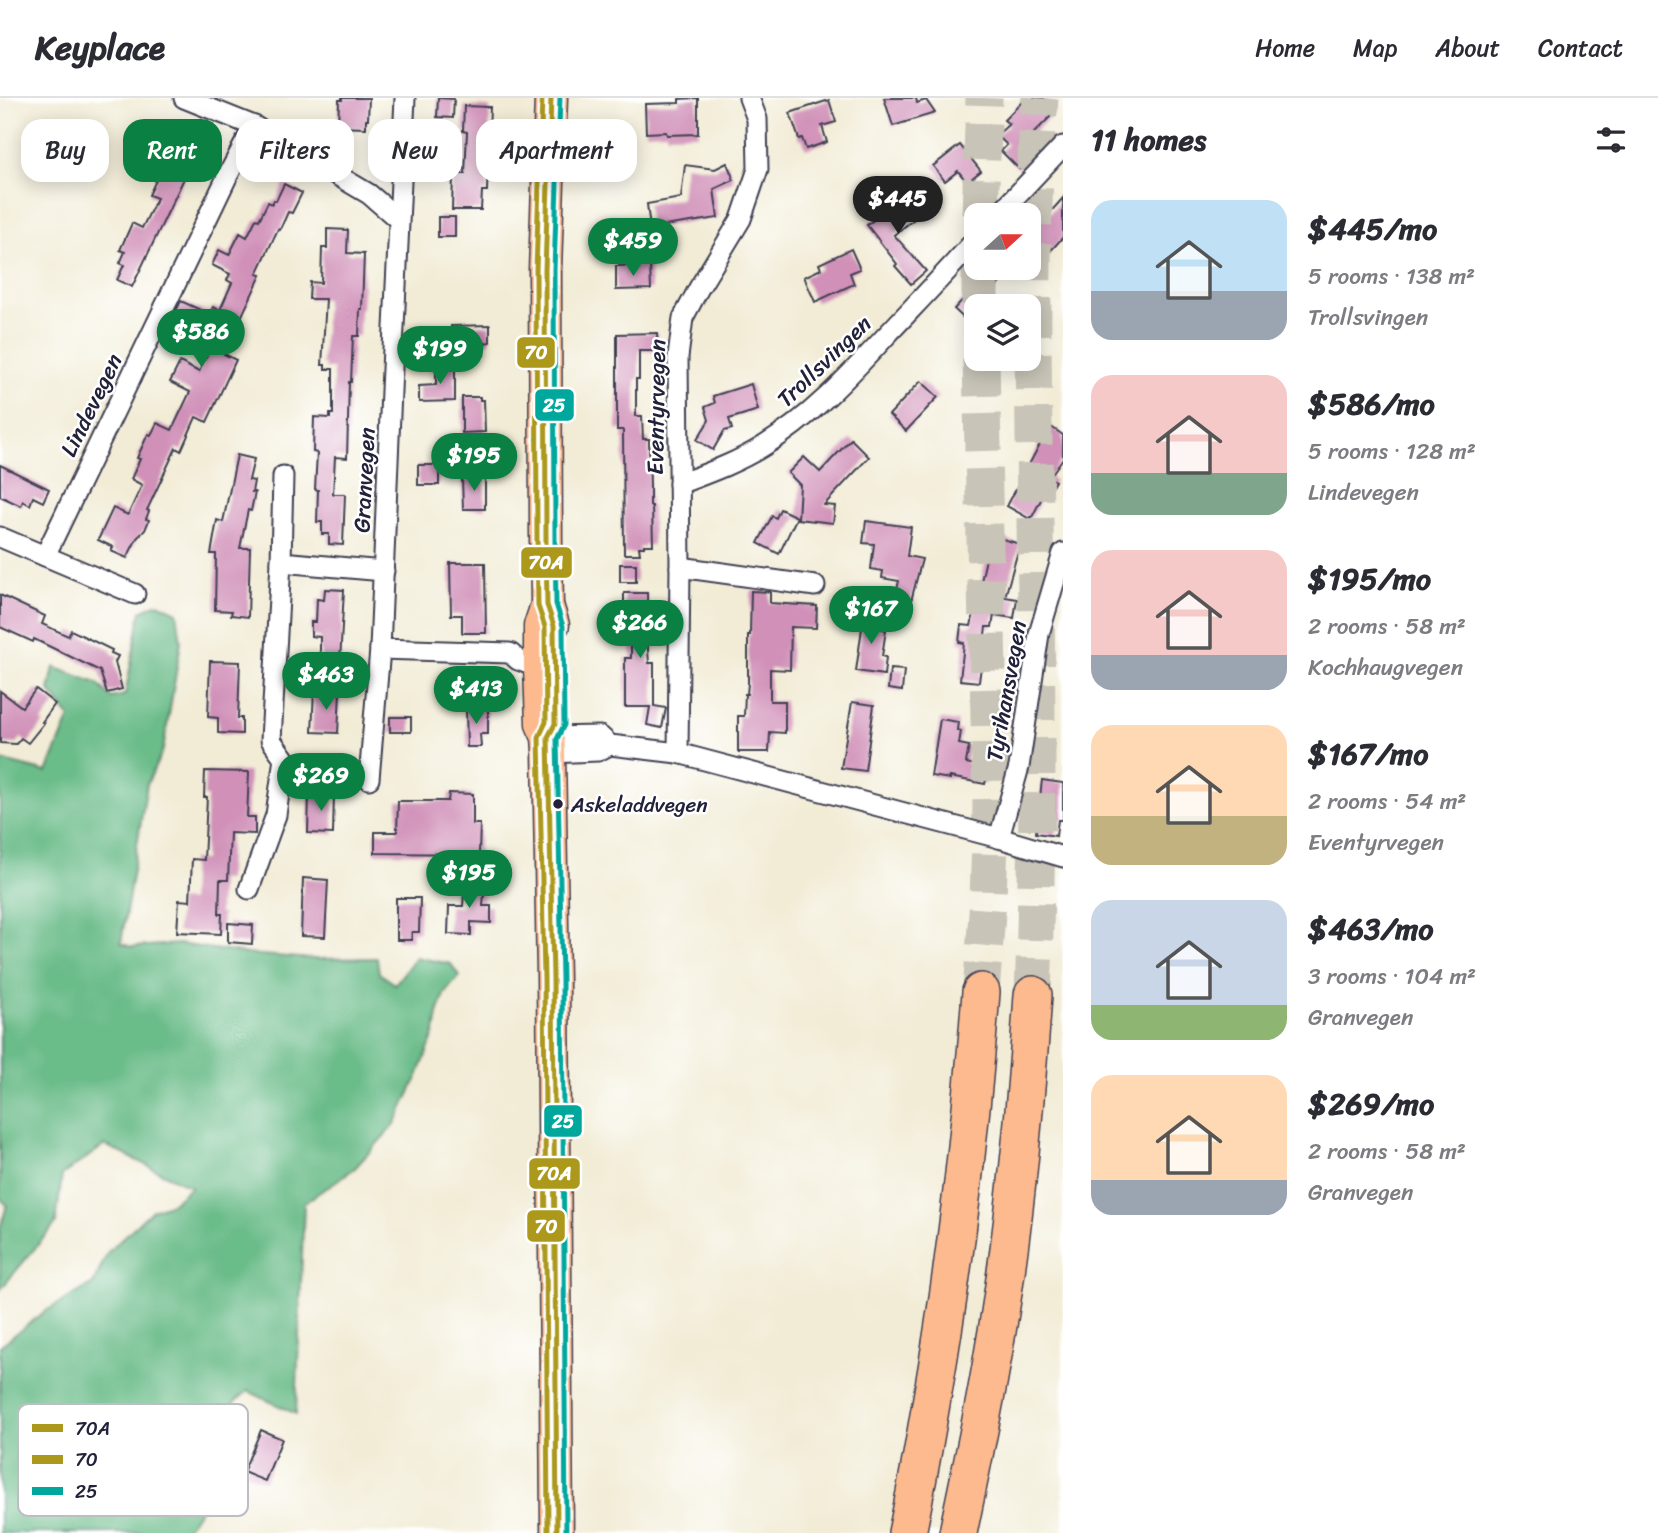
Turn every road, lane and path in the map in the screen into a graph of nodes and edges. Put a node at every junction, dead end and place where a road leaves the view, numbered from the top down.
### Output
1 (184, 98) edge
2 (405, 98) edge
3 (551, 98) edge
4 (752, 99) edge
5 (238, 119) edge
6 (1063, 146) edge
7 (236, 160) edge
8 (349, 182) edge
9 (1010, 203) edge
10 (398, 219) junction
11 (964, 252) edge
12 (283, 476) dead end
13 (679, 484) junction
14 (0, 537) edge
15 (1063, 554) edge
16 (45, 556) junction
17 (281, 562) junction
18 (680, 567) junction
19 (384, 571) junction
20 (814, 586) dead end
21 (135, 594) dead end
22 (547, 605) junction
23 (380, 649) junction
24 (510, 653) junction
25 (540, 653) junction
26 (549, 745) junction
27 (678, 753) junction
28 (369, 779) dead end
29 (999, 838) junction
30 (1063, 857) edge
31 (249, 889) dead end
32 (981, 992) tunnel mouth
33 (1033, 995) tunnel mouth
34 (557, 1533) edge
35 (907, 1533) edge
36 (958, 1533) edge

1 - 5 street
2 - 10 street, Granvegen
3 - 22 main road
4 - 13 street, Eventyrvegen
6 - 9 street
7 - 16 street, Lindevegen
8 - 10 street
10 - 19 street, Granvegen
11 - 13 street, Trollsvingen
12 - 17 street
13 - 18 street, Eventyrvegen
14 - 16 street
15 - 29 street, Tyrihansvegen
16 - 21 street
17 - 19 street
17 - 31 street
18 - 20 street
18 - 27 street, Eventyrvegen
19 - 23 street, Granvegen
22 - 25 main road
22 - 26 main road
23 - 24 street
23 - 28 street, Granvegen
24 - 25 street
24 - 25 street
25 - 26 main road
26 - 27 street
26 - 34 main road
27 - 29 street
29 - 30 street
32 - 35 highway
33 - 36 highway

